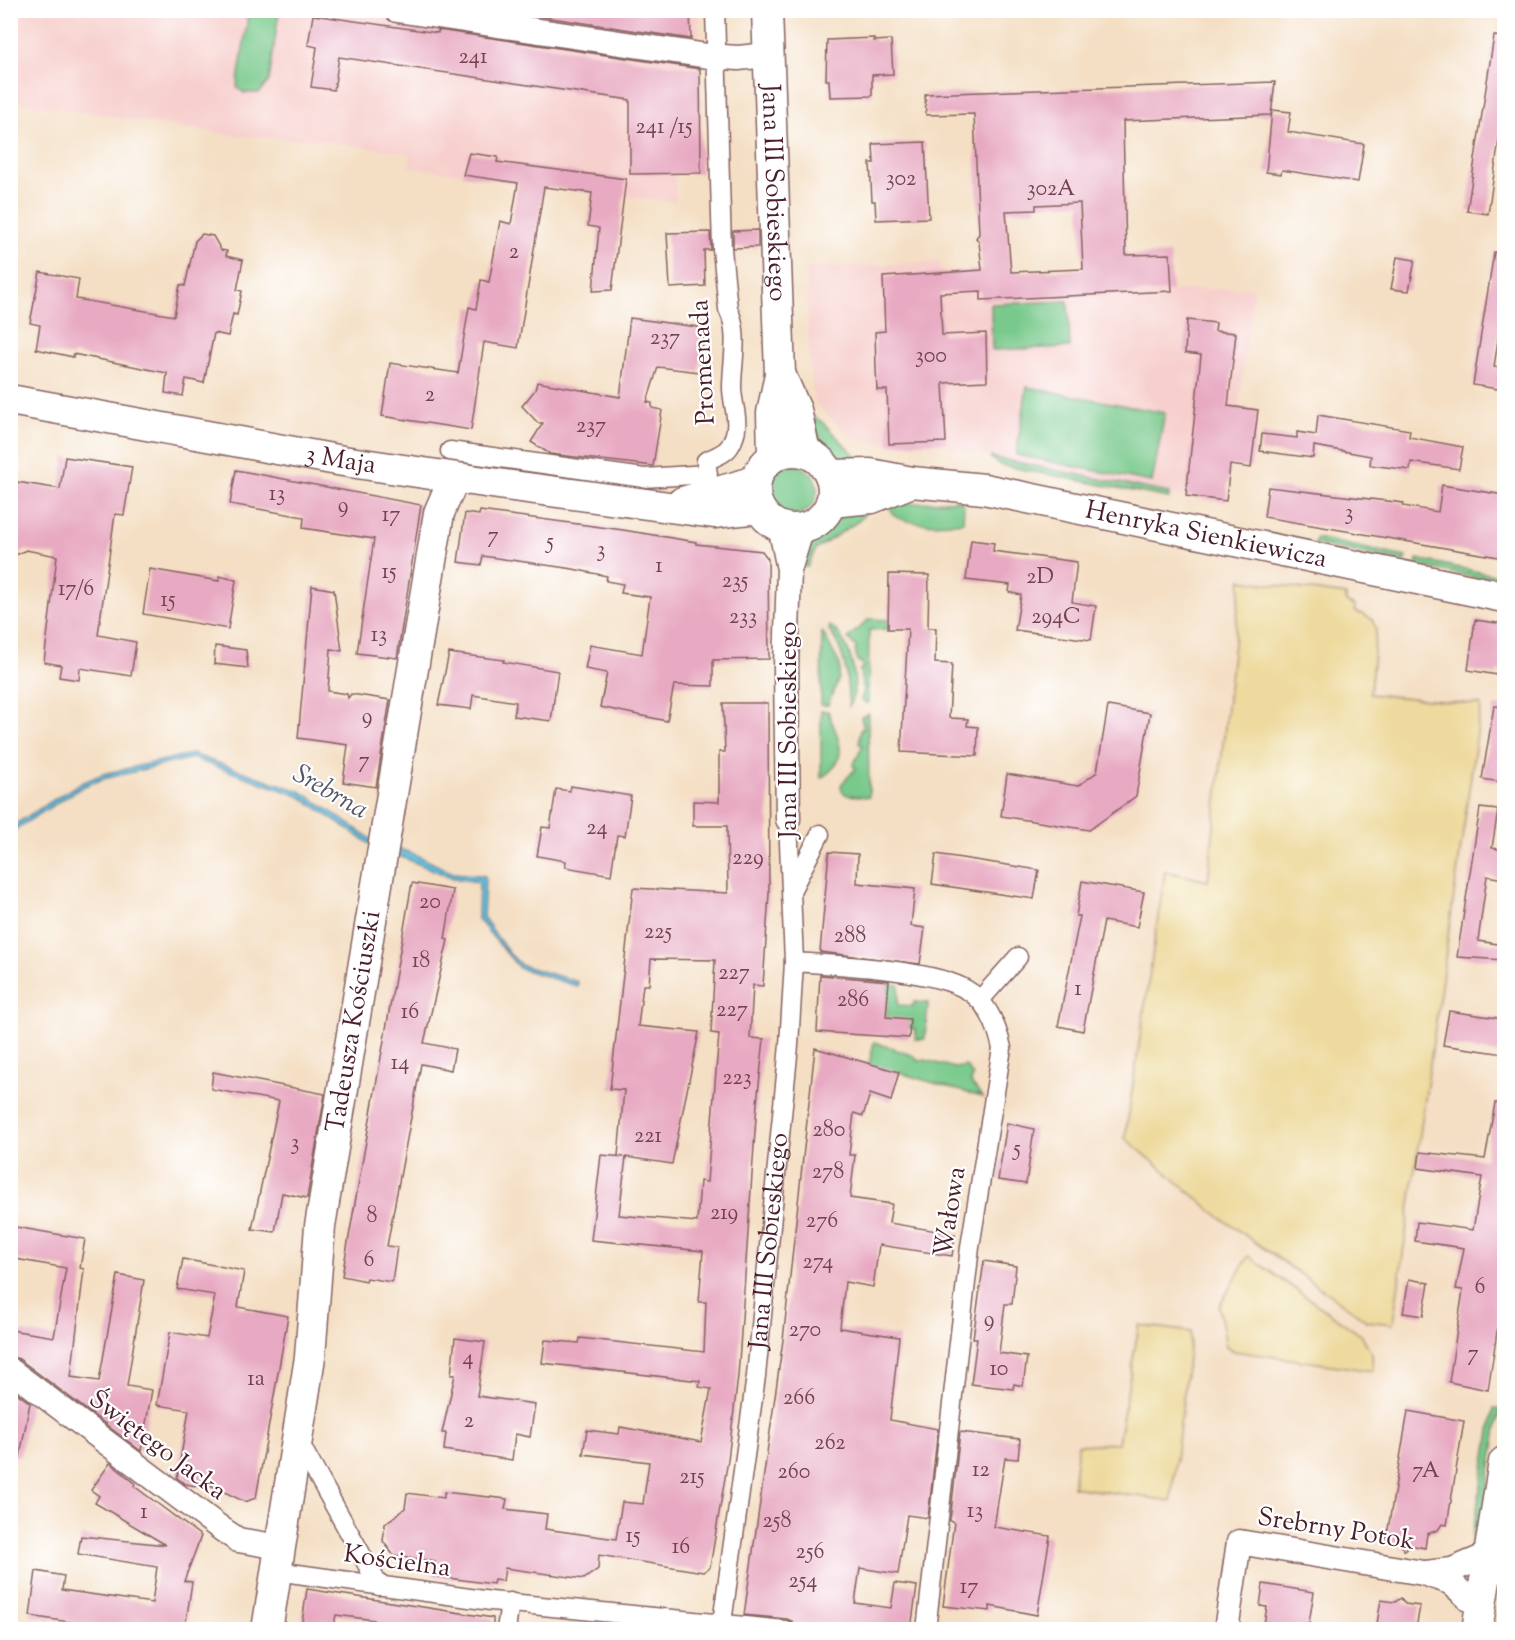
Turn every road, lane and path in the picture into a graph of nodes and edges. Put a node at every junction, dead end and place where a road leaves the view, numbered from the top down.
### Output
1 (397, 10) edge
2 (715, 10) edge
3 (767, 10) edge
4 (768, 55) junction
5 (716, 57) junction
6 (780, 374) junction
7 (10, 400) edge
8 (806, 452) junction
9 (773, 456) junction
10 (452, 464) junction
11 (831, 488) junction
12 (774, 511) junction
13 (1504, 596) edge
14 (788, 819) joint
15 (820, 834) dead end
16 (791, 891) junction
17 (1018, 957) dead end
18 (794, 962) junction
19 (980, 1000) junction
20 (10, 1370) edge
21 (305, 1453) dead end
22 (1504, 1462) edge
23 (1490, 1554) junction
24 (278, 1559) junction
25 (1423, 1573) junction
26 (379, 1586) junction
27 (510, 1602) junction
28 (1486, 1602) edge
29 (721, 1625) edge
30 (267, 1629) edge
31 (506, 1629) edge
32 (785, 1629) edge
33 (926, 1629) edge
34 (1226, 1629) edge

1 - 5 street
2 - 5 street, Promenada
3 - 4 street, Jana III Sobieskiego
4 - 5 street
4 - 6 street, Jana III Sobieskiego
5 - 10 street, Promenada
6 - 8 street, Jana III Sobieskiego
6 - 9 street, Jana III Sobieskiego
7 - 10 street, 3 Maja
8 - 9 street
8 - 11 street
9 - 12 street
10 - 12 street, 3 Maja
10 - 24 street, Tadeusza Kościuszki
11 - 12 street
11 - 13 street, Henryka Sienkiewicza
12 - 14 street, Jana III Sobieskiego
14 - 16 street, Jana III Sobieskiego
15 - 16 street, Jana III Sobieskiego
16 - 18 street, Jana III Sobieskiego
17 - 19 street
18 - 19 street, Wałowa
18 - 29 street, Jana III Sobieskiego
19 - 33 street, Wałowa
20 - 24 street, Świętego Jacka
21 - 26 street
22 - 23 street
23 - 25 street, Srebrny Potok
23 - 28 street
24 - 26 street, Kościelna
24 - 30 street, Tadeusza Kościuszki
25 - 28 street, Srebrny Potok
25 - 34 street, Srebrny Potok
26 - 27 street, Kościelna
27 - 29 street, Kościelna
27 - 31 street
29 - 32 street, Kościelna

